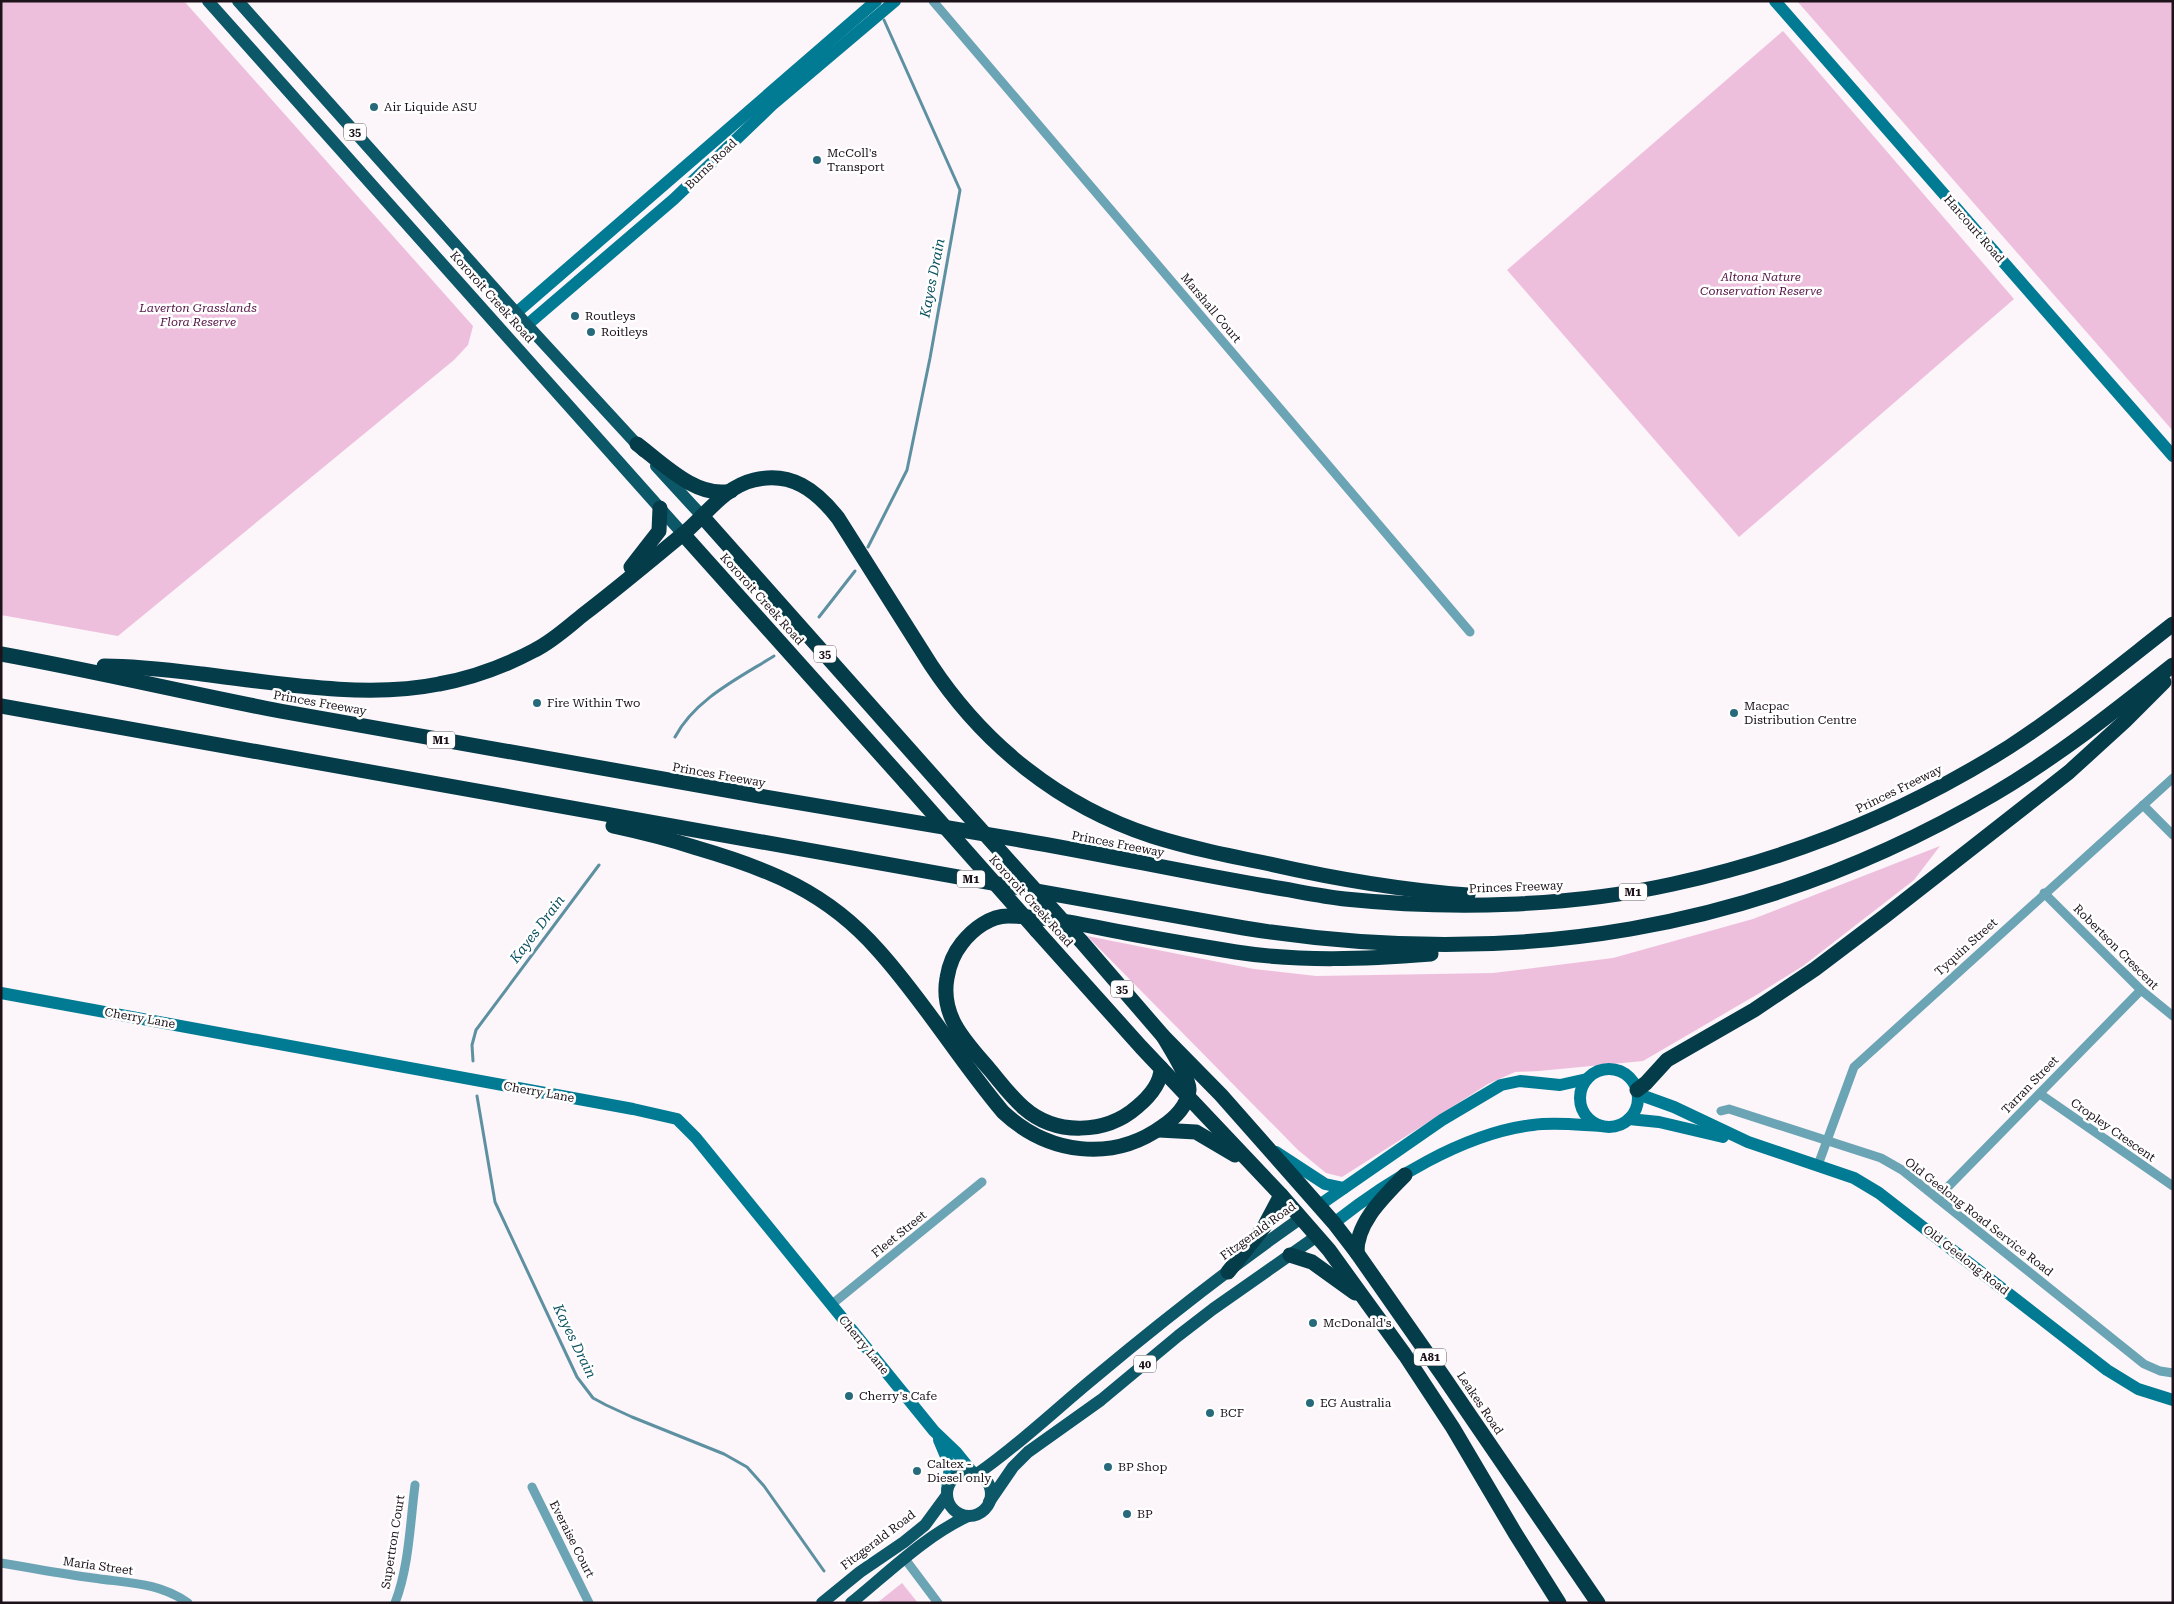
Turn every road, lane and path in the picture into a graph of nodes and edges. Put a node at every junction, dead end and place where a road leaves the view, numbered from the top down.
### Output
1 (208, 1) edge
2 (238, 1) edge
3 (876, 1) edge
4 (895, 1) edge
5 (933, 1) edge
6 (1775, 1) edge
7 (288, 57) junction
8 (271, 72) junction
9 (734, 123) junction
10 (743, 133) junction
11 (574, 263) junction
12 (580, 280) junction
13 (516, 313) junction
14 (527, 325) junction
15 (504, 334) junction
16 (637, 444) junction
17 (2173, 456) edge
18 (731, 491) junction
19 (660, 508) junction
20 (702, 516) junction
21 (683, 534) junction
22 (614, 591) junction
23 (2173, 624) edge
24 (1470, 632) dead end
25 (1, 654) edge
26 (2173, 665) edge
27 (75, 667) junction
28 (2173, 674) edge
29 (1, 706) edge
30 (239, 749) junction
31 (2173, 778) edge
32 (2143, 805) junction
33 (2173, 835) edge
34 (2044, 893) junction
35 (1552, 901) junction
36 (1619, 932) junction
37 (2140, 990) junction
38 (1, 993) edge
39 (2173, 1016) edge
40 (1163, 1036) junction
41 (1161, 1068) junction
42 (1587, 1079) junction
43 (1637, 1092) junction
44 (2040, 1094) junction
45 (1188, 1097) junction
46 (1721, 1110) dead end
47 (1629, 1119) junction
48 (1601, 1126) junction
49 (1159, 1130) junction
50 (1827, 1140) junction
51 (1748, 1142) junction
52 (1264, 1144) junction
53 (1251, 1165) junction
54 (1818, 1165) junction
55 (1405, 1175) junction
56 (982, 1182) dead end
57 (2173, 1186) edge
58 (1344, 1188) junction
59 (1281, 1195) junction
60 (1937, 1198) junction
61 (1318, 1206) junction
62 (1301, 1218) junction
63 (1334, 1223) junction
64 (1317, 1236) junction
65 (1357, 1253) junction
66 (1290, 1255) junction
67 (1228, 1272) junction
68 (1366, 1301) junction
69 (832, 1305) junction
70 (2173, 1373) edge
71 (2173, 1400) edge
72 (934, 1432) junction
73 (975, 1473) junction
74 (415, 1485) dead end
75 (532, 1487) dead end
76 (947, 1493) junction
77 (989, 1502) junction
78 (968, 1516) junction
79 (905, 1559) junction
80 (1, 1563) edge
81 (188, 1603) edge
82 (395, 1603) edge
83 (589, 1603) edge
84 (822, 1603) edge
85 (851, 1603) edge
86 (938, 1603) edge
87 (1559, 1603) edge
88 (1598, 1603) edge

1 - 8 main road, Kororoit Creek Road / 35
2 - 7 main road, Kororoit Creek Road / 35
3 - 9 street, Burns Road
4 - 10 street, Burns Road
5 - 24 street, Marshall Court
6 - 17 street, Harcourt Road
7 - 8 main road
7 - 13 main road, Kororoit Creek Road / 35
8 - 15 main road, Kororoit Creek Road / 35
9 - 10 street
9 - 11 street, Burns Road
10 - 12 street, Burns Road
11 - 12 street
11 - 13 street, Burns Road
12 - 14 street, Burns Road
13 - 14 main road, Kororoit Creek Road / 35
13 - 15 main road
14 - 15 main road
14 - 16 main road, Kororoit Creek Road / 35
15 - 19 main road, Kororoit Creek Road / 35
16 - 18 highway
16 - 20 main road, Kororoit Creek Road / 35
18 - 20 highway
18 - 35 highway
19 - 21 main road, Kororoit Creek Road / 35
19 - 22 highway
20 - 21 highway
20 - 40 highway, Kororoit Creek Road / 35, bridge
21 - 22 highway
21 - 41 highway, Kororoit Creek Road / 35, bridge
22 - 27 highway
23 - 35 highway, Princes Freeway / M1
25 - 27 highway, Princes Freeway / M1
26 - 36 highway, M1
27 - 35 highway, Princes Freeway / M1
28 - 43 highway
29 - 30 highway, M1
30 - 36 highway, M1
30 - 49 highway
31 - 32 street, Tyquin Street
32 - 33 street
32 - 34 street, Tyquin Street
34 - 37 street, Robertson Crescent
34 - 50 street, Tyquin Street
36 - 41 highway
37 - 39 street, Robertson Crescent
37 - 44 street, Tarran Street
38 - 69 street, Cherry Lane
40 - 45 highway
40 - 52 highway, Kororoit Creek Road / 35
41 - 45 highway, Kororoit Creek Road / 35
42 - 43 street
42 - 48 street
42 - 58 street, Fitzgerald Road
43 - 47 street
43 - 51 street, Old Geelong Road
44 - 57 street, Cropley Crescent
44 - 60 street, Tarran Street
45 - 49 highway
45 - 53 highway, Kororoit Creek Road / 35
46 - 50 street, Old Geelong Road Service Road
47 - 48 street
47 - 51 street, Old Geelong Road
48 - 55 street
49 - 53 highway
50 - 54 street, Tyquin Street
50 - 60 street, Old Geelong Road Service Road
51 - 54 street, Old Geelong Road
52 - 58 street
52 - 61 highway, Kororoit Creek Road / 35
53 - 59 highway, Kororoit Creek Road / 35
54 - 71 street, Old Geelong Road
55 - 63 street
55 - 65 highway
56 - 69 street, Fleet Street
58 - 61 street, Fitzgerald Road
59 - 62 highway, Kororoit Creek Road / 35
59 - 67 highway
60 - 70 street, Old Geelong Road Service Road
61 - 62 highway, Fitzgerald Road
61 - 63 highway, Kororoit Creek Road
62 - 64 highway, Kororoit Creek Road
62 - 67 main road, Fitzgerald Road / 40
63 - 64 highway
63 - 65 highway, Leakes Road / A81
64 - 66 main road, 40
64 - 68 highway, A81
65 - 88 highway, Leakes Road / A81
66 - 68 highway
66 - 77 main road, 40
67 - 73 main road, Fitzgerald Road / 40
68 - 87 highway, A81
69 - 72 street, Cherry Lane
72 - 73 street, Cherry Lane
72 - 76 street, Cherry Lane
73 - 76 main road, 40
73 - 77 main road
74 - 82 street, Supertron Court
75 - 83 street, Everaise Court
76 - 78 main road
76 - 84 main road, Fitzgerald Road / 40
77 - 78 main road, 40
78 - 79 main road, 40
79 - 85 main road, 40
79 - 86 street
80 - 81 street, Maria Street

